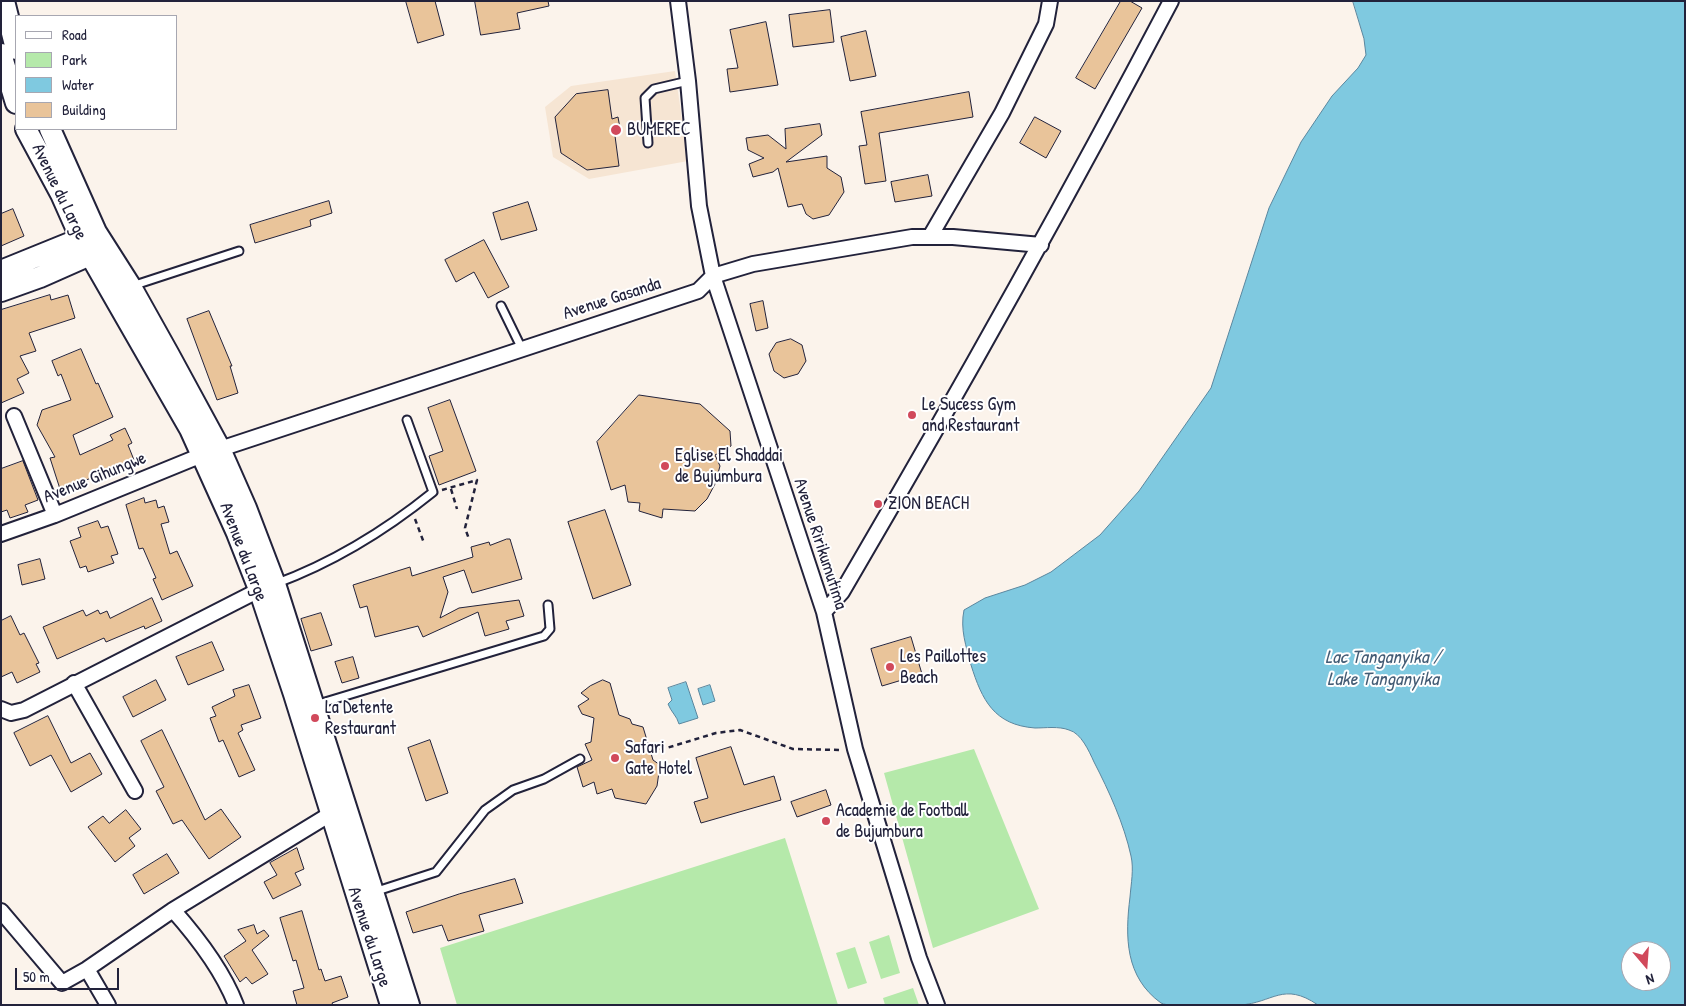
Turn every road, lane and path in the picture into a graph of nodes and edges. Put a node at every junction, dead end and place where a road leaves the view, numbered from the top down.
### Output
1 (4, 1) edge
2 (678, 1) edge
3 (1050, 1) edge
4 (1171, 1) edge
5 (10, 37) edge
6 (1, 54) edge
7 (688, 81) junction
8 (15, 100) edge
9 (27, 130) edge
10 (50, 130) edge
11 (648, 144) dead end
12 (931, 235) junction
13 (93, 243) junction
14 (1040, 245) junction
15 (239, 251) dead end
16 (1, 271) edge
17 (713, 276) junction
18 (131, 287) junction
19 (1, 291) edge
20 (501, 306) dead end
21 (522, 348) junction
22 (14, 416) dead end
23 (407, 420) dead end
24 (211, 452) junction
25 (451, 488) junction
26 (433, 492) junction
27 (412, 509) junction
28 (457, 509) dead end
29 (55, 515) junction
30 (1, 534) edge
31 (469, 538) dead end
32 (424, 543) dead end
33 (267, 586) junction
34 (548, 605) dead end
35 (824, 612) junction
36 (74, 683) junction
37 (314, 706) junction
38 (1, 709) edge
39 (855, 749) junction
40 (660, 750) dead end
41 (580, 759) dead end
42 (135, 791) dead end
43 (339, 809) junction
44 (365, 895) junction
45 (173, 910) junction
46 (1, 911) edge
47 (87, 969) junction
48 (108, 1005) edge
49 (236, 1005) edge
50 (391, 1005) edge
51 (409, 1005) edge
52 (937, 1005) edge

1 - 5 main road
2 - 7 street, Avenue Ririkumutima
3 - 12 street
4 - 14 street
6 - 8 main road
7 - 11 lane
7 - 17 street, Avenue Ririkumutima
9 - 13 main road, Avenue du Large
10 - 13 main road, Avenue du Large
12 - 14 street, Avenue Gasanda
12 - 17 street, Avenue Gasanda
13 - 16 main road
13 - 18 main road, Avenue du Large
13 - 19 main road
13 - 24 main road, Avenue du Large
14 - 35 street
15 - 18 lane
17 - 21 street, Avenue Gasanda
17 - 35 street, Avenue Ririkumutima
18 - 24 main road, Avenue du Large
20 - 21 lane
21 - 24 street, Avenue Gasanda
22 - 29 street
23 - 26 lane
24 - 29 street, Avenue Gihungwe
24 - 33 main road, Avenue du Large
25 - 26 path
25 - 28 path
25 - 31 path
26 - 27 lane
27 - 32 path
27 - 33 lane
29 - 30 street, Avenue Gihungwe
33 - 36 street
33 - 37 main road, Avenue du Large
33 - 43 main road, Avenue du Large
34 - 37 lane
35 - 39 street, Avenue Ririkumutima
36 - 38 street
36 - 42 street
37 - 43 main road, Avenue du Large
39 - 40 path
39 - 52 street, Avenue Ririkumutima
41 - 44 lane
43 - 44 main road, Avenue du Large
43 - 45 street
44 - 50 main road, Avenue du Large
44 - 51 main road, Avenue du Large
45 - 47 street
45 - 49 street
46 - 47 street
47 - 48 street

